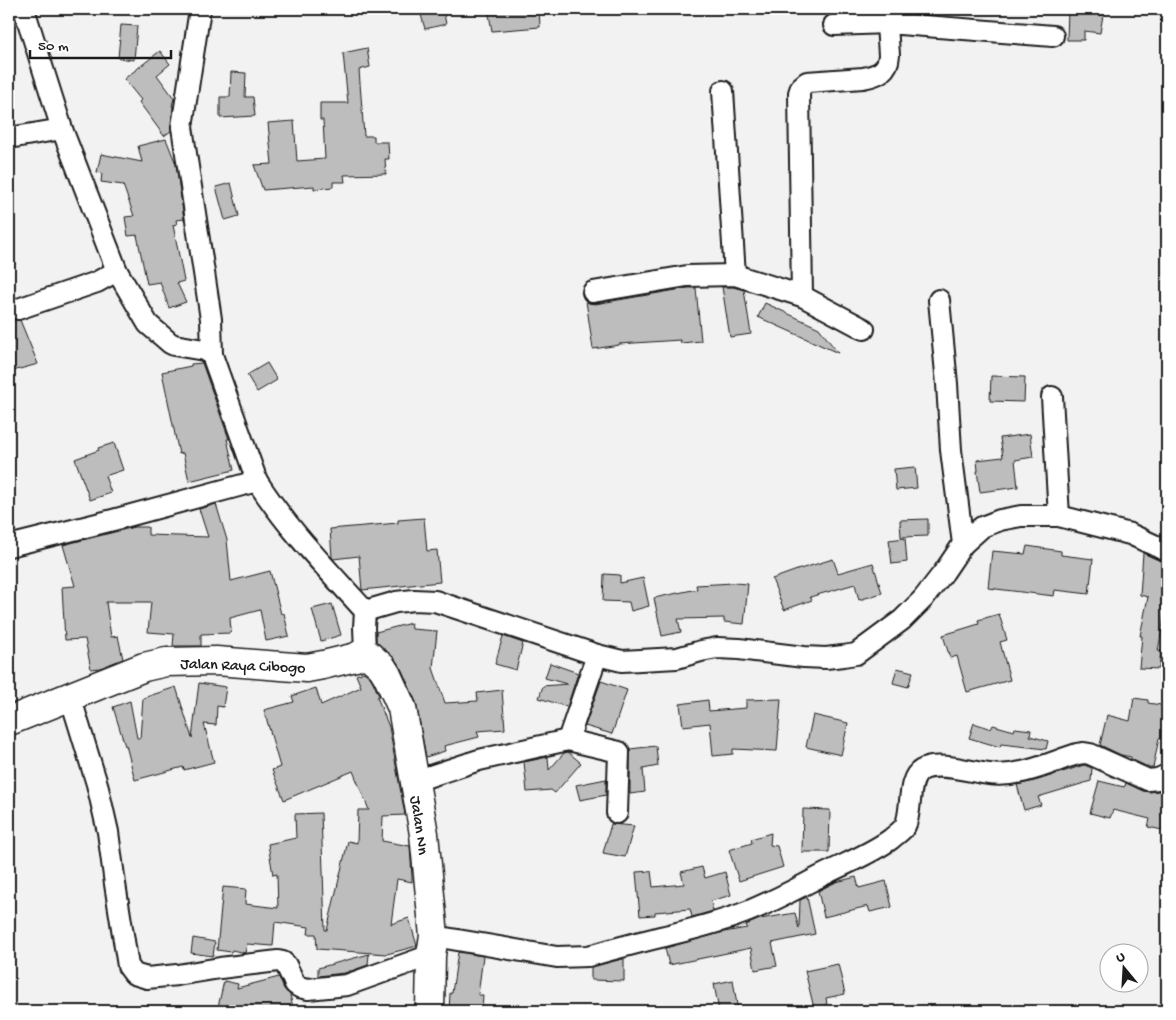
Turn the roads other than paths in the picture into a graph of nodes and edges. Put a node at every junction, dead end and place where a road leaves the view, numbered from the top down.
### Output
1 (24, 9) edge
2 (200, 9) edge
3 (886, 16) edge
4 (834, 25) dead end
5 (1053, 36) dead end
6 (723, 91) dead end
7 (62, 129) junction
8 (9, 138) edge
9 (117, 271) junction
10 (735, 275) junction
11 (593, 292) dead end
12 (802, 296) junction
13 (939, 300) dead end
14 (18, 309) dead end
15 (864, 329) dead end
16 (212, 354) junction
17 (1052, 397) dead end
18 (257, 481) junction
19 (1059, 516) junction
20 (962, 544) junction
21 (9, 546) edge
22 (1167, 551) edge
23 (365, 610) junction
24 (365, 652) junction
25 (598, 655) junction
26 (70, 696) junction
27 (9, 721) edge
28 (568, 740) junction
29 (1167, 775) edge
30 (414, 781) junction
31 (617, 814) dead end
32 (432, 946) junction
33 (430, 1011) edge

1 - 7 street
2 - 16 street
3 - 4 street
3 - 5 street
3 - 12 street
6 - 10 street
7 - 8 street
7 - 9 street
9 - 14 street
9 - 16 street
10 - 11 street
10 - 12 street
12 - 15 street
13 - 20 street
16 - 18 street
17 - 19 street
18 - 21 street
18 - 23 street
19 - 20 street
19 - 22 street
20 - 25 street
23 - 24 street
23 - 25 street
24 - 26 street, Jalan Raya Cibogo
24 - 30 street, Jalan Nn
25 - 28 street
26 - 27 street, Jalan Raya Cibogo
26 - 32 street
28 - 30 street
28 - 31 street
29 - 32 street
30 - 32 street, Jalan Nn
32 - 33 street, Jalan Nn

